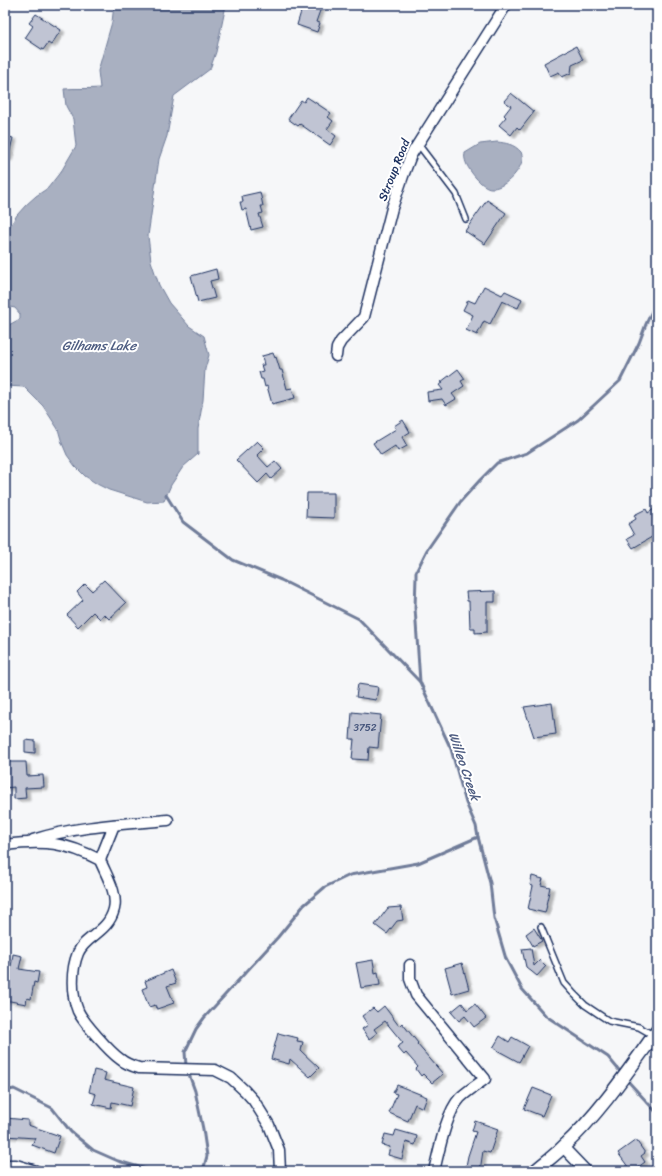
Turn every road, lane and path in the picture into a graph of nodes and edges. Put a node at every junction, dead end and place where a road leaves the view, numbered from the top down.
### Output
1 (506, 5) edge
2 (418, 144) junction
3 (466, 219) dead end
4 (336, 356) dead end
5 (168, 820) dead end
6 (114, 825) junction
7 (24, 842) junction
8 (5, 845) edge
9 (100, 860) junction
10 (541, 927) dead end
11 (410, 965) dead end
12 (655, 1034) edge
13 (563, 1147) junction
14 (5, 1165) edge
15 (36, 1171) edge
16 (280, 1171) edge
17 (434, 1171) edge
18 (535, 1171) edge
19 (586, 1171) edge

1 - 2 street, Stroup Road
2 - 3 lane
2 - 4 street, Stroup Road
5 - 6 street
6 - 7 street
6 - 9 street
7 - 8 street
7 - 9 street
9 - 16 street
10 - 12 lane
11 - 17 street
12 - 13 street
13 - 18 street
13 - 19 street
14 - 15 street

